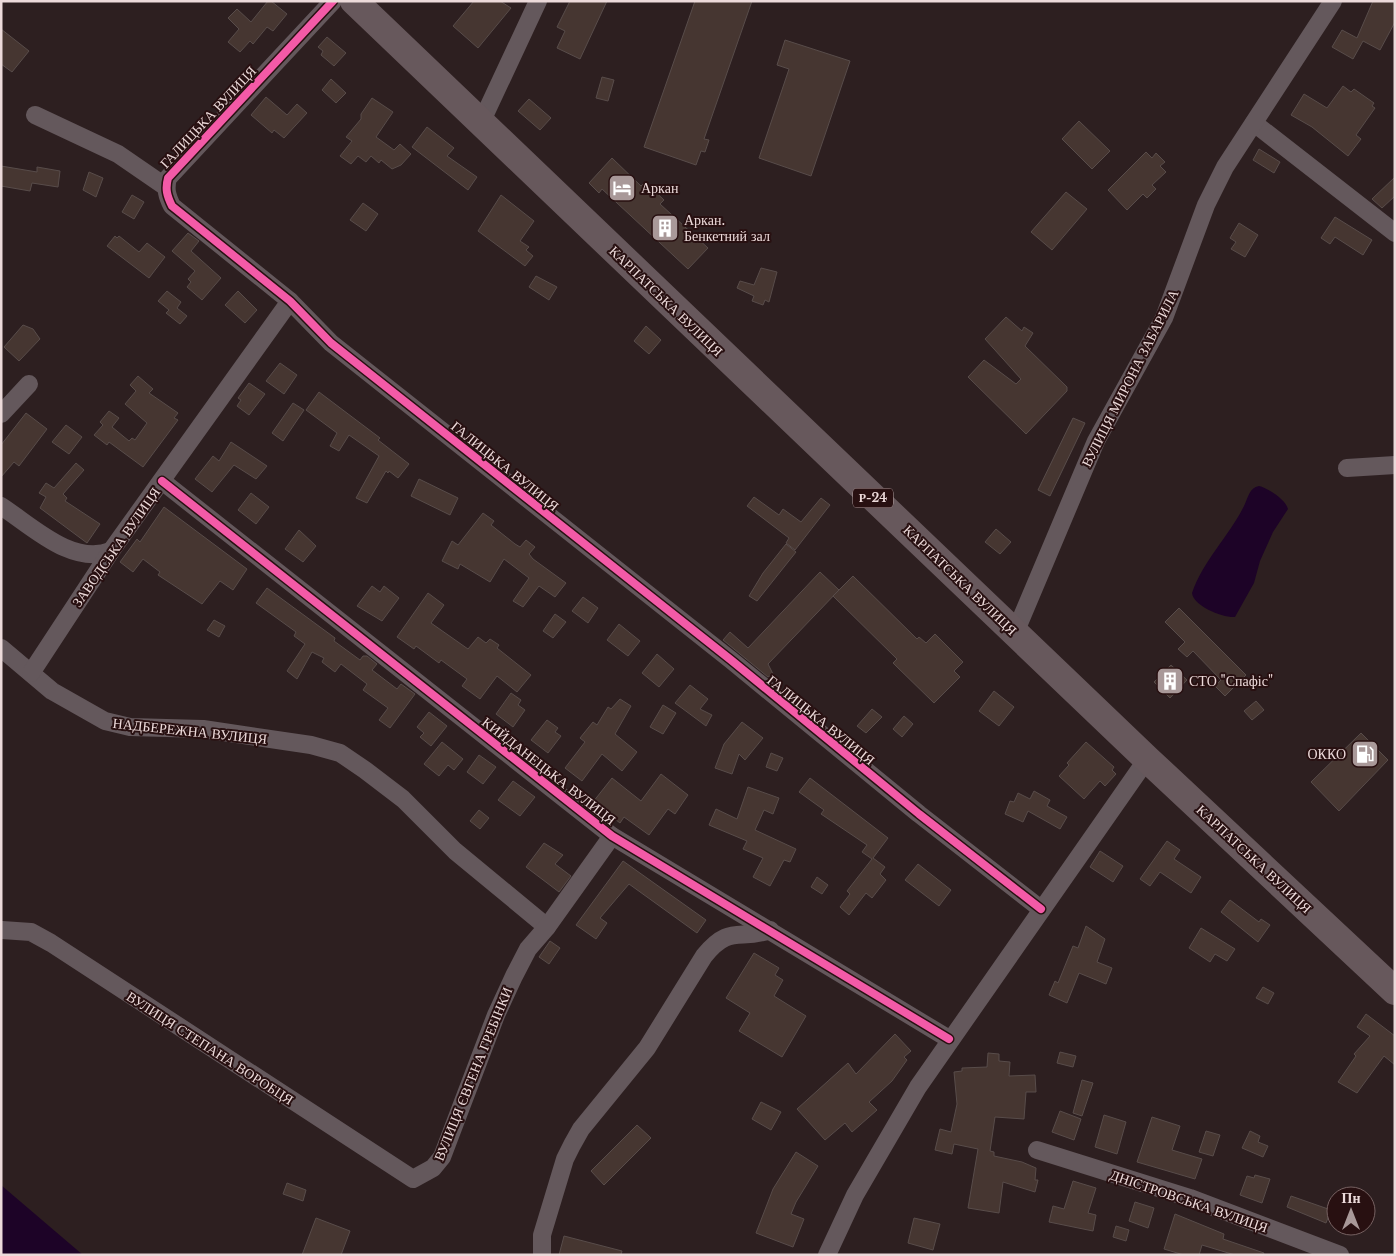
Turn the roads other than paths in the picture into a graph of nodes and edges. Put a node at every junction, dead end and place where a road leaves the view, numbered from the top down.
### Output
1 (333, 1) edge
2 (354, 1) edge
3 (538, 1) edge
4 (1333, 1) edge
5 (35, 115) dead end
6 (1254, 122) junction
7 (480, 125) junction
8 (166, 187) junction
9 (1395, 233) edge
10 (290, 301) junction
11 (29, 384) dead end
12 (1, 414) edge
13 (1395, 465) edge
14 (1347, 468) dead end
15 (162, 481) junction
16 (1, 506) edge
17 (111, 551) junction
18 (1016, 633) junction
19 (1, 648) edge
20 (31, 672) junction
21 (1147, 759) junction
22 (612, 836) junction
23 (1041, 909) junction
24 (547, 927) junction
25 (2, 930) dead end
26 (770, 930) junction
27 (1395, 991) edge
28 (949, 1039) junction
29 (1037, 1150) dead end
30 (413, 1179) joint
31 (542, 1255) edge
32 (828, 1255) edge
33 (1340, 1255) edge

1 - 8 street, ГАЛИЦЬКА ВУЛИЦЯ
2 - 7 main road, КАРПАТСЬКА ВУЛИЦЯ / Р-24
3 - 7 street
4 - 6 street, ВУЛИЦЯ МИРОНА ЗАБАРИЛА
5 - 8 street
6 - 9 street
6 - 18 street, ВУЛИЦЯ МИРОНА ЗАБАРИЛА
7 - 18 main road, КАРПАТСЬКА ВУЛИЦЯ / Р-24
8 - 10 street, ГАЛИЦЬКА ВУЛИЦЯ
10 - 15 street, ЗАВОДСЬКА ВУЛИЦЯ
10 - 23 street, ГАЛИЦЬКА ВУЛИЦЯ
11 - 12 street
13 - 14 street
15 - 17 street, ЗАВОДСЬКА ВУЛИЦЯ
15 - 22 street, КИЙДАНЕЦЬКА ВУЛИЦЯ
16 - 17 street
17 - 20 street, ЗАВОДСЬКА ВУЛИЦЯ
18 - 21 main road, КАРПАТСЬКА ВУЛИЦЯ / Р-24
19 - 20 street, НАДБЕРЕЖНА ВУЛИЦЯ
20 - 24 street, НАДБЕРЕЖНА ВУЛИЦЯ
21 - 23 street
21 - 27 main road, КАРПАТСЬКА ВУЛИЦЯ / Р-24
22 - 24 street, ВУЛИЦЯ ЄВГЕНА ГРЕБІНКИ
22 - 26 street, КИЙДАНЕЦЬКА ВУЛИЦЯ
23 - 28 street
24 - 30 street, ВУЛИЦЯ ЄВГЕНА ГРЕБІНКИ
25 - 30 street, ВУЛИЦЯ СТЕПАНА ВОРОБЦЯ
26 - 28 street, КИЙДАНЕЦЬКА ВУЛИЦЯ
26 - 31 street
28 - 32 street
29 - 33 street, ДНІСТРОВСЬКА ВУЛИЦЯ

